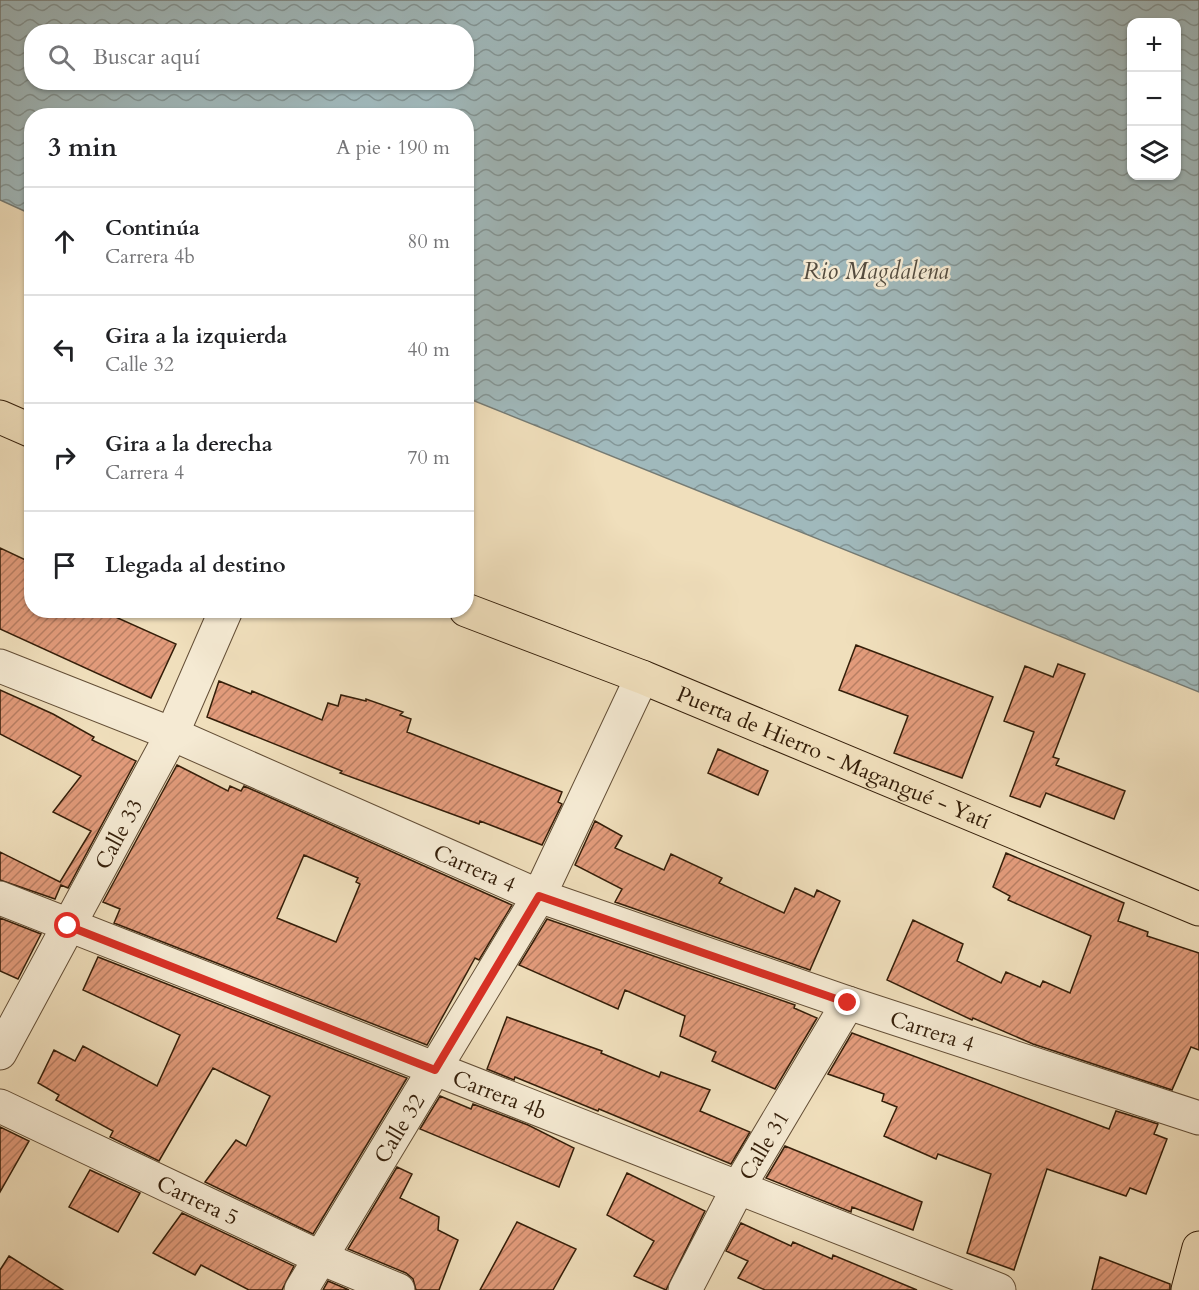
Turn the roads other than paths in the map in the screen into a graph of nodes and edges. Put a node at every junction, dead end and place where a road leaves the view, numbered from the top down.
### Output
1 (0, 417) edge
2 (24, 427) edge
3 (474, 613) edge
4 (223, 618) edge
5 (0, 666) edge
6 (642, 677) junction
7 (172, 734) junction
8 (539, 896) junction
9 (0, 898) edge
10 (1199, 909) edge
11 (68, 926) junction
12 (848, 1003) junction
13 (0, 1053) edge
14 (435, 1070) junction
15 (0, 1106) edge
16 (1199, 1118) edge
17 (738, 1188) junction
18 (1199, 1248) edge
19 (321, 1258) junction
20 (301, 1290) edge
21 (398, 1290) edge
22 (685, 1290) edge
23 (999, 1290) edge
24 (1188, 1290) edge

1 - 2 highway
3 - 6 highway, Puerta de Hierro - Magangué - Yatí
4 - 7 street, Calle 33
5 - 7 street, Carrera 4
6 - 8 street, Calle 32
6 - 10 highway, Puerta de Hierro - Magangué - Yatí
7 - 8 street, Carrera 4
7 - 11 street, Calle 33
8 - 12 street, Carrera 4
8 - 14 street, Calle 32
9 - 11 street, Carrera 4b
11 - 13 street, Calle 33
11 - 14 street, Carrera 4b
12 - 16 street, Carrera 4
12 - 17 street, Calle 31
14 - 17 street, Carrera 4b
14 - 19 street, Calle 32
15 - 19 street, Carrera 5
17 - 22 street, Calle 31
17 - 23 street, Carrera 4b
18 - 24 highway
19 - 20 street, Calle 32
19 - 21 street, Carrera 5

